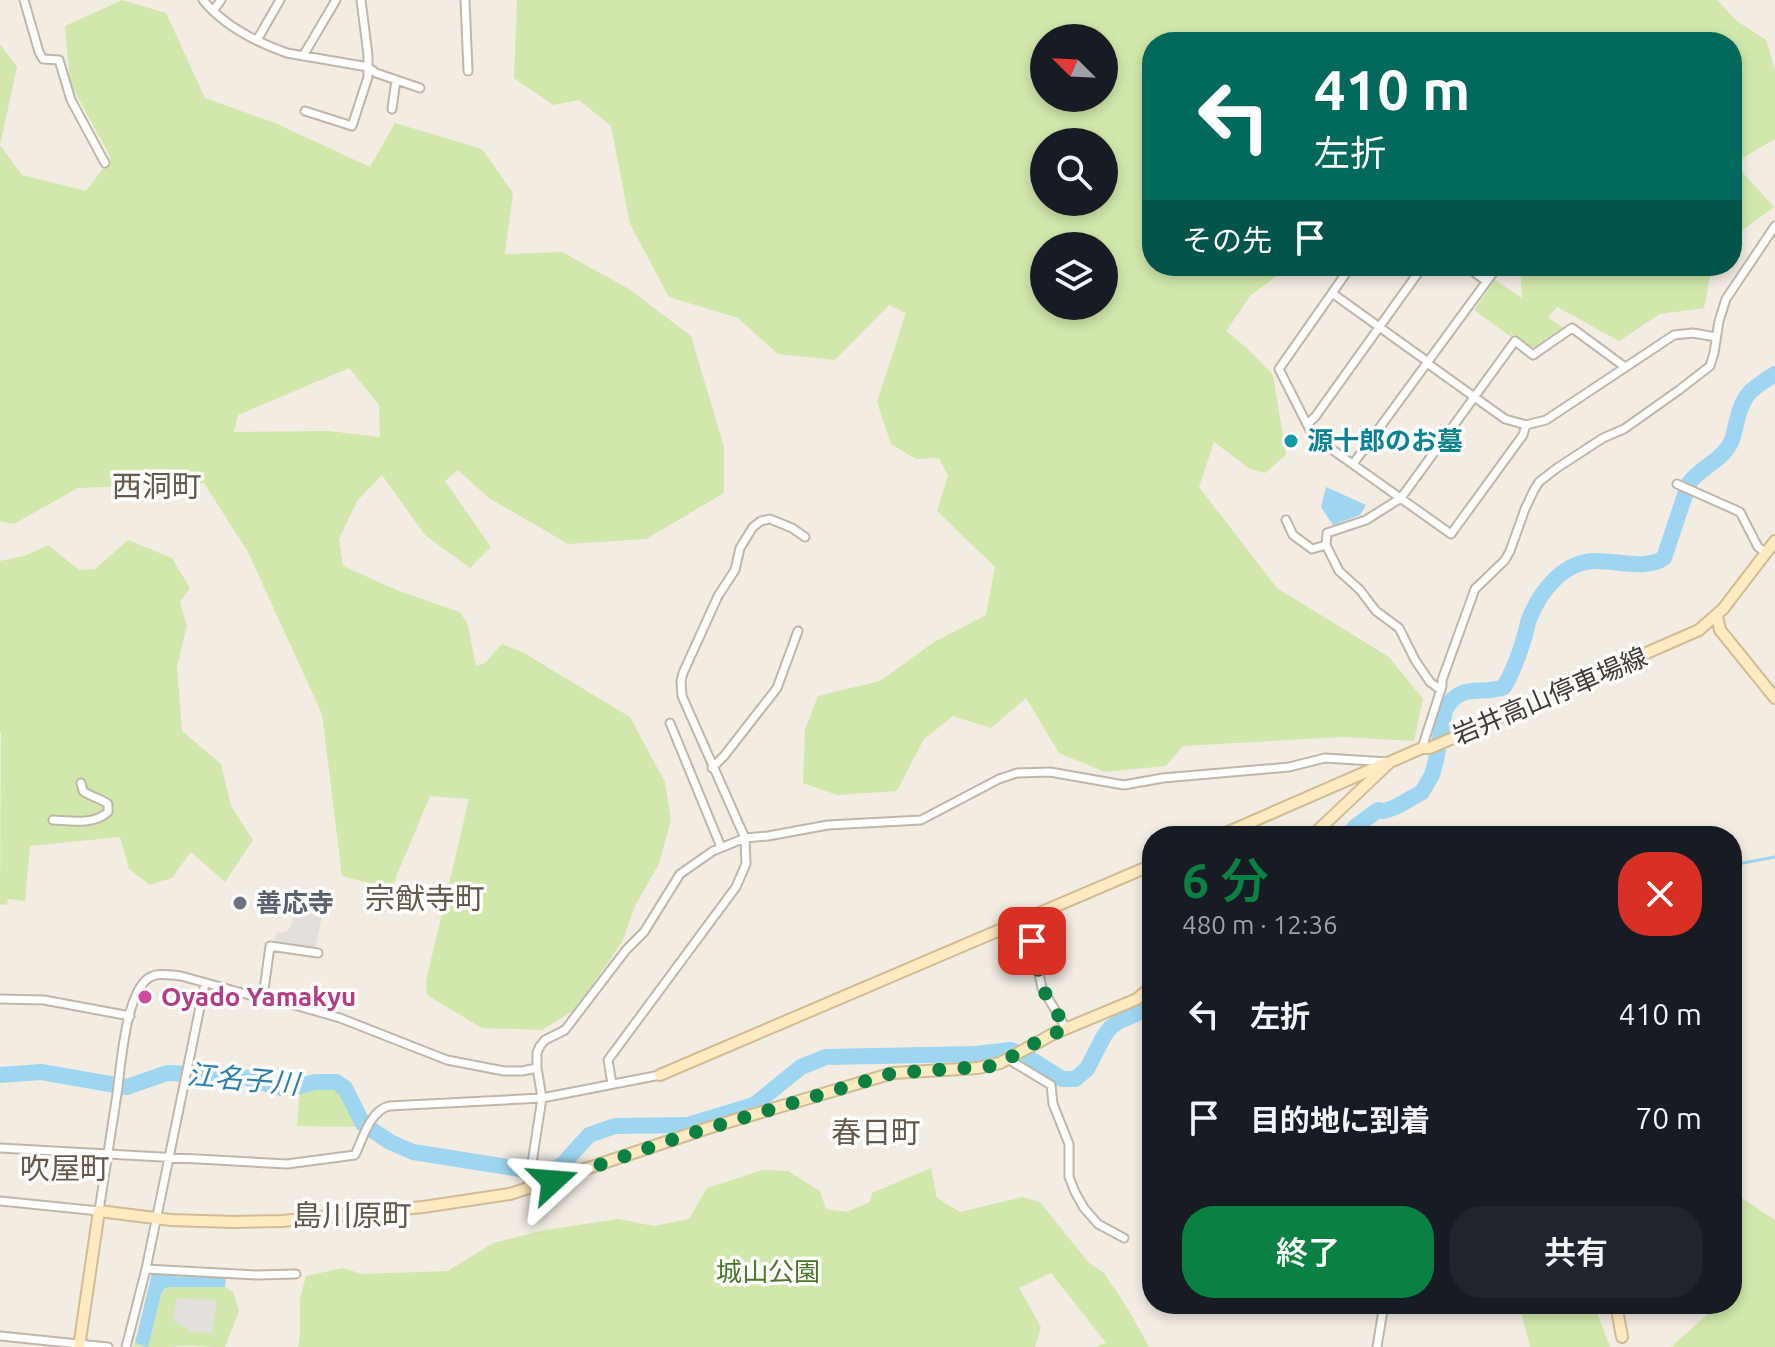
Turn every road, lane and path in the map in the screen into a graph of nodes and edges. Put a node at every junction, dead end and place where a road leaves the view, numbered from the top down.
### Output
1 (24, 0) edge
2 (203, 0) edge
3 (221, 0) edge
4 (280, 0) edge
5 (336, 0) edge
6 (361, 0) edge
7 (465, 0) edge
8 (213, 11) junction
9 (257, 40) junction
10 (303, 56) junction
11 (368, 67) junction
12 (468, 71) dead end
13 (396, 80) junction
14 (420, 88) dead end
15 (392, 109) dead end
16 (305, 111) dead end
17 (105, 163) dead end
18 (1775, 226) edge
19 (1742, 275) edge
20 (1344, 276) edge
21 (1416, 276) edge
22 (1479, 276) edge
23 (1490, 276) edge
24 (1741, 276) edge
25 (1486, 281) junction
26 (1332, 293) junction
27 (1380, 327) junction
28 (1716, 337) junction
29 (1428, 362) junction
30 (1625, 367) junction
31 (1474, 397) junction
32 (1307, 424) junction
33 (1526, 425) junction
34 (1353, 464) junction
35 (1678, 484) dead end
36 (1401, 498) junction
37 (1286, 520) dead end
38 (805, 537) dead end
39 (1775, 541) edge
40 (1326, 545) junction
41 (1766, 553) junction
42 (1717, 616) junction
43 (798, 631) dead end
44 (1441, 690) junction
45 (1775, 698) edge
46 (670, 723) dead end
47 (1426, 748) junction
48 (1390, 762) junction
49 (712, 768) junction
50 (81, 783) dead end
51 (53, 820) dead end
52 (1241, 826) edge
53 (1323, 826) edge
54 (745, 838) junction
55 (721, 847) junction
56 (1142, 869) edge
57 (1027, 918) junction
58 (318, 953) dead end
59 (205, 983) junction
60 (1142, 995) edge
61 (263, 997) junction
62 (0, 999) edge
63 (130, 1016) junction
64 (1066, 1028) junction
65 (1010, 1059) junction
66 (537, 1068) junction
67 (660, 1075) joint
68 (612, 1084) junction
69 (542, 1098) junction
70 (0, 1148) edge
71 (107, 1154) junction
72 (168, 1157) junction
73 (528, 1189) junction
74 (0, 1201) edge
75 (99, 1211) junction
76 (157, 1219) junction
77 (1124, 1238) dead end
78 (146, 1269) junction
79 (296, 1274) dead end
80 (1382, 1314) edge
81 (1618, 1314) edge
82 (0, 1336) edge
83 (1622, 1337) dead end
84 (80, 1345) edge
85 (108, 1347) edge
86 (126, 1347) edge
87 (1377, 1347) edge

1 - 17 street
2 - 8 street
3 - 8 street
4 - 9 street
5 - 10 street
6 - 11 street
7 - 12 street
8 - 9 street
9 - 10 street
10 - 11 street
11 - 13 street
11 - 16 street
13 - 14 street
13 - 15 street
18 - 19 street
20 - 26 street
21 - 27 street
22 - 25 street
23 - 25 street
24 - 28 street
25 - 29 street
26 - 27 street
26 - 32 street
27 - 29 street
27 - 32 street
28 - 30 street
28 - 44 street
29 - 31 street
29 - 34 street
30 - 31 street
30 - 33 street
31 - 33 street
31 - 36 street
32 - 34 street
33 - 36 street
34 - 36 street
35 - 41 street
36 - 40 street
37 - 40 street
38 - 49 street
39 - 41 main road, 岩井高山停車場線
40 - 44 street
41 - 42 main road, 岩井高山停車場線
42 - 45 main road
42 - 47 main road, 岩井高山停車場線
43 - 49 street
44 - 47 street
46 - 55 street
47 - 48 main road, 岩井高山停車場線
48 - 52 main road
48 - 53 main road, 岩井高山停車場線
48 - 54 street
49 - 54 street
50 - 51 street
54 - 55 street
54 - 68 street
55 - 66 street
56 - 57 main road
57 - 64 street
57 - 67 main road
58 - 61 street
59 - 61 street
59 - 63 street
59 - 72 street
60 - 64 main road
61 - 66 street
62 - 63 street
63 - 71 street
64 - 65 main road
65 - 73 main road
65 - 77 street
66 - 69 street
67 - 68 street
68 - 69 street
69 - 72 street
69 - 73 street
70 - 71 street
71 - 72 street
71 - 75 street
72 - 76 street
73 - 76 main road
74 - 75 street
75 - 76 main road
75 - 84 main road
76 - 78 street
78 - 79 street
78 - 86 street
80 - 87 street
81 - 83 main road
82 - 84 street
84 - 85 street

